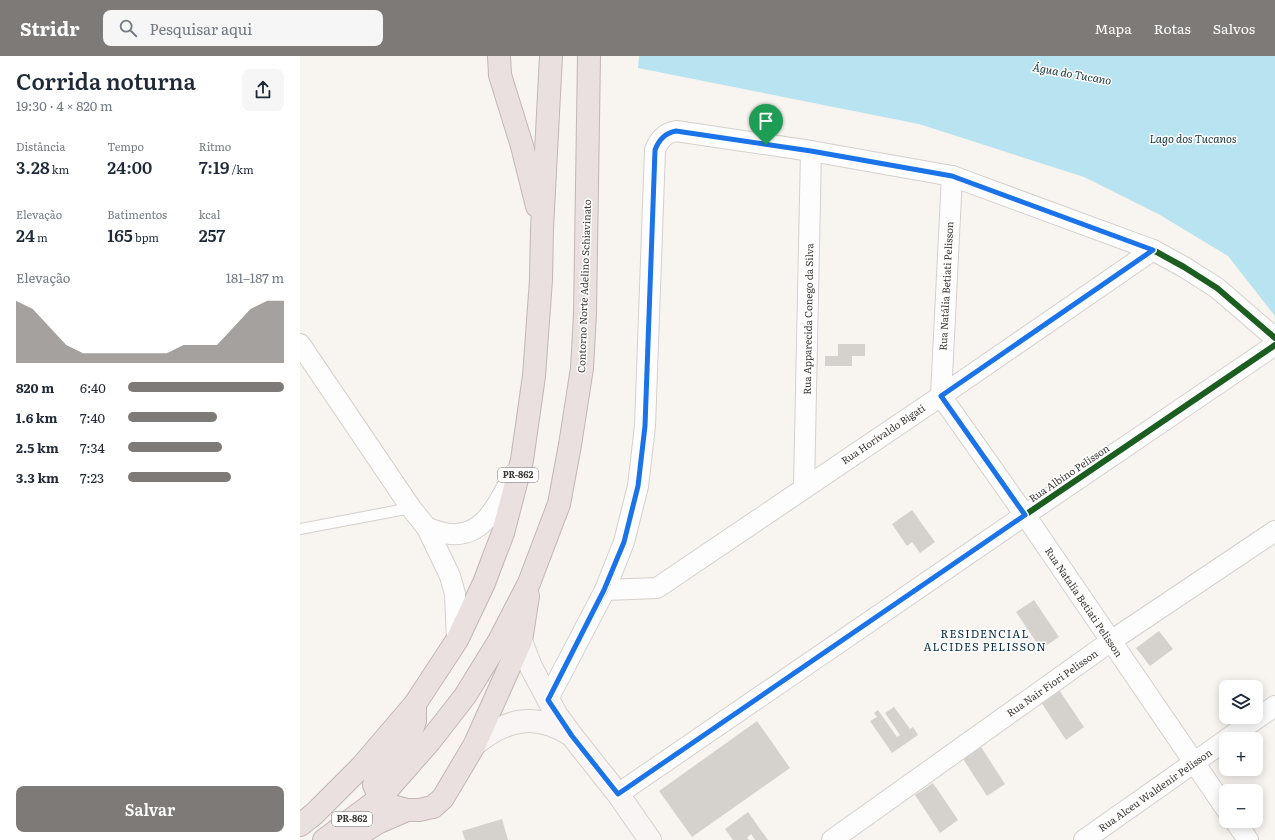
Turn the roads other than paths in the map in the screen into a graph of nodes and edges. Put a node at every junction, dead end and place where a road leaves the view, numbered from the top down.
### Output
1 (499, 56) edge
2 (551, 56) edge
3 (586, 61) edge
4 (811, 151) junction
5 (952, 176) junction
6 (542, 229) junction
7 (1153, 250) junction
8 (1275, 338) edge
9 (300, 344) edge
10 (1275, 345) edge
11 (941, 396) junction
12 (522, 460) junction
13 (804, 487) junction
14 (411, 508) junction
15 (1025, 515) junction
16 (427, 528) junction
17 (300, 529) edge
18 (1275, 531) edge
19 (529, 583) junction
20 (604, 590) junction
21 (457, 640) junction
22 (1111, 641) junction
23 (521, 642) junction
24 (548, 700) junction
25 (415, 704) junction
26 (1275, 706) edge
27 (1237, 732) edge
28 (572, 736) junction
29 (474, 744) junction
30 (1219, 745) edge
31 (1194, 762) junction
32 (618, 794) junction
33 (380, 798) junction
34 (1219, 799) edge
35 (407, 810) junction
36 (300, 825) edge
37 (1240, 828) edge
38 (324, 840) edge
39 (351, 840) edge
40 (650, 840) edge
41 (832, 840) edge
42 (1084, 840) edge
43 (1248, 840) edge

1 - 6 highway
2 - 6 highway, PR-862
3 - 19 highway, Contorno Norte Adelino Schiavinato / PR-862
4 - 5 street
4 - 13 street, Rua Apparecida Conego da Silva
4 - 20 street
5 - 7 street
5 - 11 street, Rua Natália Betiati Pelisson
6 - 12 highway, PR-862
7 - 8 street
7 - 11 street, Rua Horivaldo Bigati
9 - 14 street
10 - 15 street, Rua Albino Pelisson
11 - 13 street, Rua Horivaldo Bigati
11 - 15 street, Rua Natalia Betiati Pelisson
12 - 16 street
12 - 21 highway, PR-862
13 - 20 street, Rua Horivaldo Bigati
14 - 16 street
14 - 17 lane
15 - 22 street, Rua Natalia Betiati Pelisson
15 - 32 street, Rua Albino Pelisson
16 - 21 street
18 - 22 street, Rua Nair Fiori Pelisson
19 - 23 highway
19 - 33 highway, Contorno Norte Adelino Schiavinato / PR-862
20 - 24 street
21 - 25 highway, PR-862
22 - 31 street, Rua Natalia Betiati Pelisson
22 - 41 street, Rua Nair Fiori Pelisson
23 - 24 street
23 - 29 highway
24 - 28 street
25 - 33 highway
25 - 36 highway, PR-862
26 - 27 street, Rua Alceu Waldenir Pelisson
28 - 29 street
28 - 32 street
29 - 35 highway
30 - 31 street, Rua Alceu Waldenir Pelisson
31 - 34 street, Rua Natalia Betiati Pelisson
31 - 42 street, Rua Alceu Waldenir Pelisson
32 - 40 street
33 - 35 highway
33 - 38 highway, Contorno Norte Adelino Schiavinato / PR-862
35 - 39 highway
37 - 43 street

